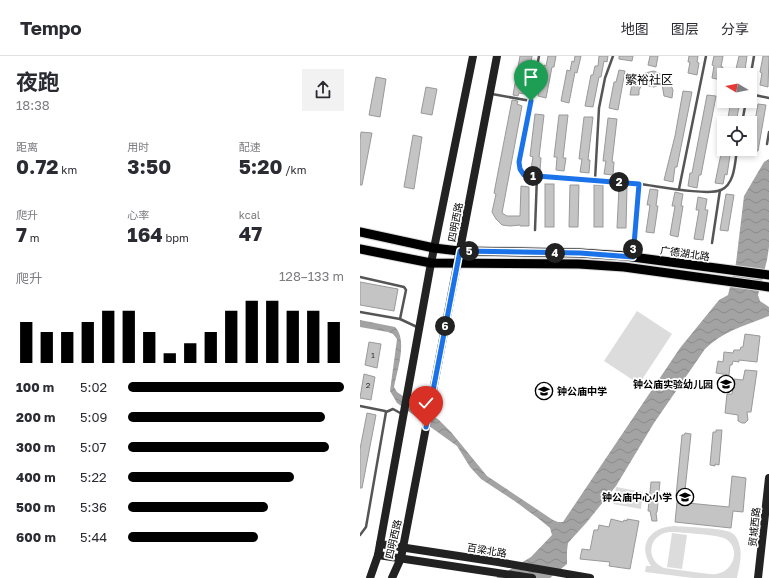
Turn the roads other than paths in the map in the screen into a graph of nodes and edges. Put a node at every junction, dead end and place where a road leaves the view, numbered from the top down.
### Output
1 (473, 56) edge
2 (498, 56) edge
3 (539, 56) edge
4 (613, 56) edge
5 (706, 56) edge
6 (754, 56) edge
7 (752, 68) edge
8 (490, 93) junction
9 (757, 95) edge
10 (769, 98) edge
11 (531, 101) junction
12 (769, 132) edge
13 (767, 144) dead end
14 (736, 156) edge
15 (537, 176) junction
16 (595, 180) junction
17 (639, 184) junction
18 (679, 189) junction
19 (720, 190) junction
20 (535, 230) dead end
21 (360, 232) edge
22 (712, 243) dead end
23 (434, 248) junction
24 (360, 249) edge
25 (460, 251) junction
26 (633, 257) junction
27 (431, 263) junction
28 (457, 263) junction
29 (769, 275) edge
30 (360, 277) edge
31 (769, 287) edge
32 (360, 312) edge
33 (400, 319) junction
34 (419, 327) junction
35 (360, 406) edge
36 (386, 412) junction
37 (404, 412) junction
38 (769, 478) edge
39 (360, 535) edge
40 (380, 544) junction
41 (403, 548) junction
42 (378, 555) junction
43 (401, 558) junction
44 (370, 578) edge
45 (392, 578) edge
46 (532, 578) edge
47 (590, 578) edge
48 (758, 578) edge

1 - 23 main road, 四明西路
2 - 8 main road, 四明西路
3 - 11 lane
4 - 16 lane
5 - 18 lane
6 - 7 lane
8 - 11 lane
8 - 25 main road, 四明西路
9 - 10 lane
11 - 15 lane
12 - 13 lane
14 - 19 lane
15 - 16 lane
15 - 20 lane
16 - 17 lane
17 - 18 lane
17 - 26 lane
18 - 19 lane
19 - 22 lane
21 - 23 main road, 广德湖北路
23 - 25 main road, 广德湖北路
23 - 27 main road, 四明西路
24 - 27 main road
25 - 26 main road, 广德湖北路
25 - 28 main road, 四明西路
26 - 29 main road, 广德湖北路
27 - 28 main road
27 - 34 main road, 四明西路
28 - 31 main road
28 - 41 main road, 四明西路
30 - 33 lane
32 - 33 lane
33 - 34 lane
34 - 37 main road, 四明西路
35 - 36 lane
36 - 37 lane
36 - 39 lane
37 - 40 main road, 四明西路
38 - 48 main road, 贸城西路
40 - 41 main road, 百梁北路
40 - 42 main road, 四明西路
41 - 43 main road, 四明西路
41 - 47 main road, 百梁北路
42 - 43 main road
42 - 44 main road, 四明西路
43 - 45 main road, 四明西路
43 - 46 main road

